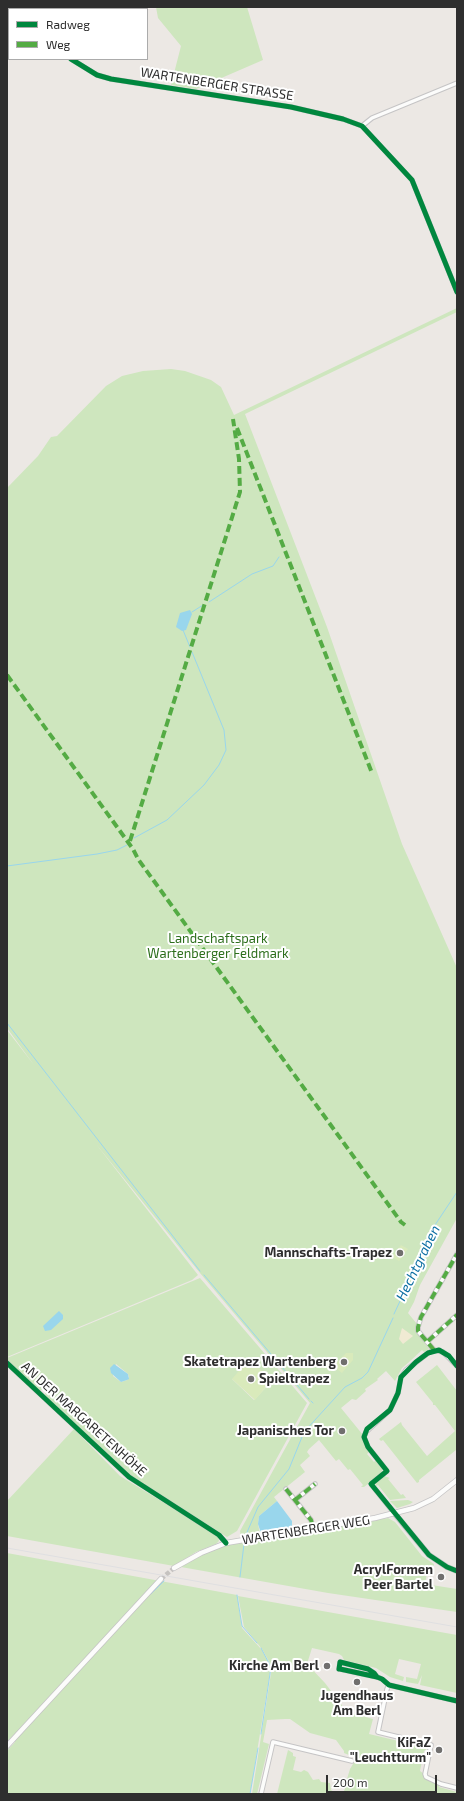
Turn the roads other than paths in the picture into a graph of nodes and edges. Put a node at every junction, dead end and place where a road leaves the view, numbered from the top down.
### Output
1 (73, 60) edge
2 (457, 83) edge
3 (362, 126) junction
4 (457, 292) edge
5 (457, 1254) edge
6 (457, 1315) edge
7 (428, 1341) junction
8 (434, 1350) junction
9 (7, 1363) edge
10 (457, 1366) edge
11 (457, 1480) edge
12 (315, 1484) dead end
13 (286, 1489) dead end
14 (295, 1500) junction
15 (395, 1514) junction
16 (313, 1528) junction
17 (226, 1543) junction
18 (174, 1568) tunnel mouth
19 (457, 1571) edge
20 (161, 1579) tunnel mouth
21 (377, 1678) junction
22 (389, 1685) junction
23 (457, 1701) edge
24 (7, 1746) edge
25 (352, 1761) dead end
26 (457, 1788) edge
27 (261, 1794) edge

1 - 3 street, WARTENBERGER STRASSE
2 - 3 street
3 - 4 street
5 - 7 street
6 - 7 street
7 - 8 street
8 - 10 street
8 - 15 street
9 - 17 street, AN DER MARGARETENHÖHE
11 - 15 main road, WARTENBERGER WEG
12 - 14 street
13 - 14 street
14 - 16 street
15 - 16 main road, WARTENBERGER WEG
15 - 19 street
16 - 17 main road, WARTENBERGER WEG
17 - 18 main road, WARTENBERGER WEG
20 - 24 main road
21 - 21 street
21 - 22 street
22 - 23 street
22 - 26 street
25 - 27 street

